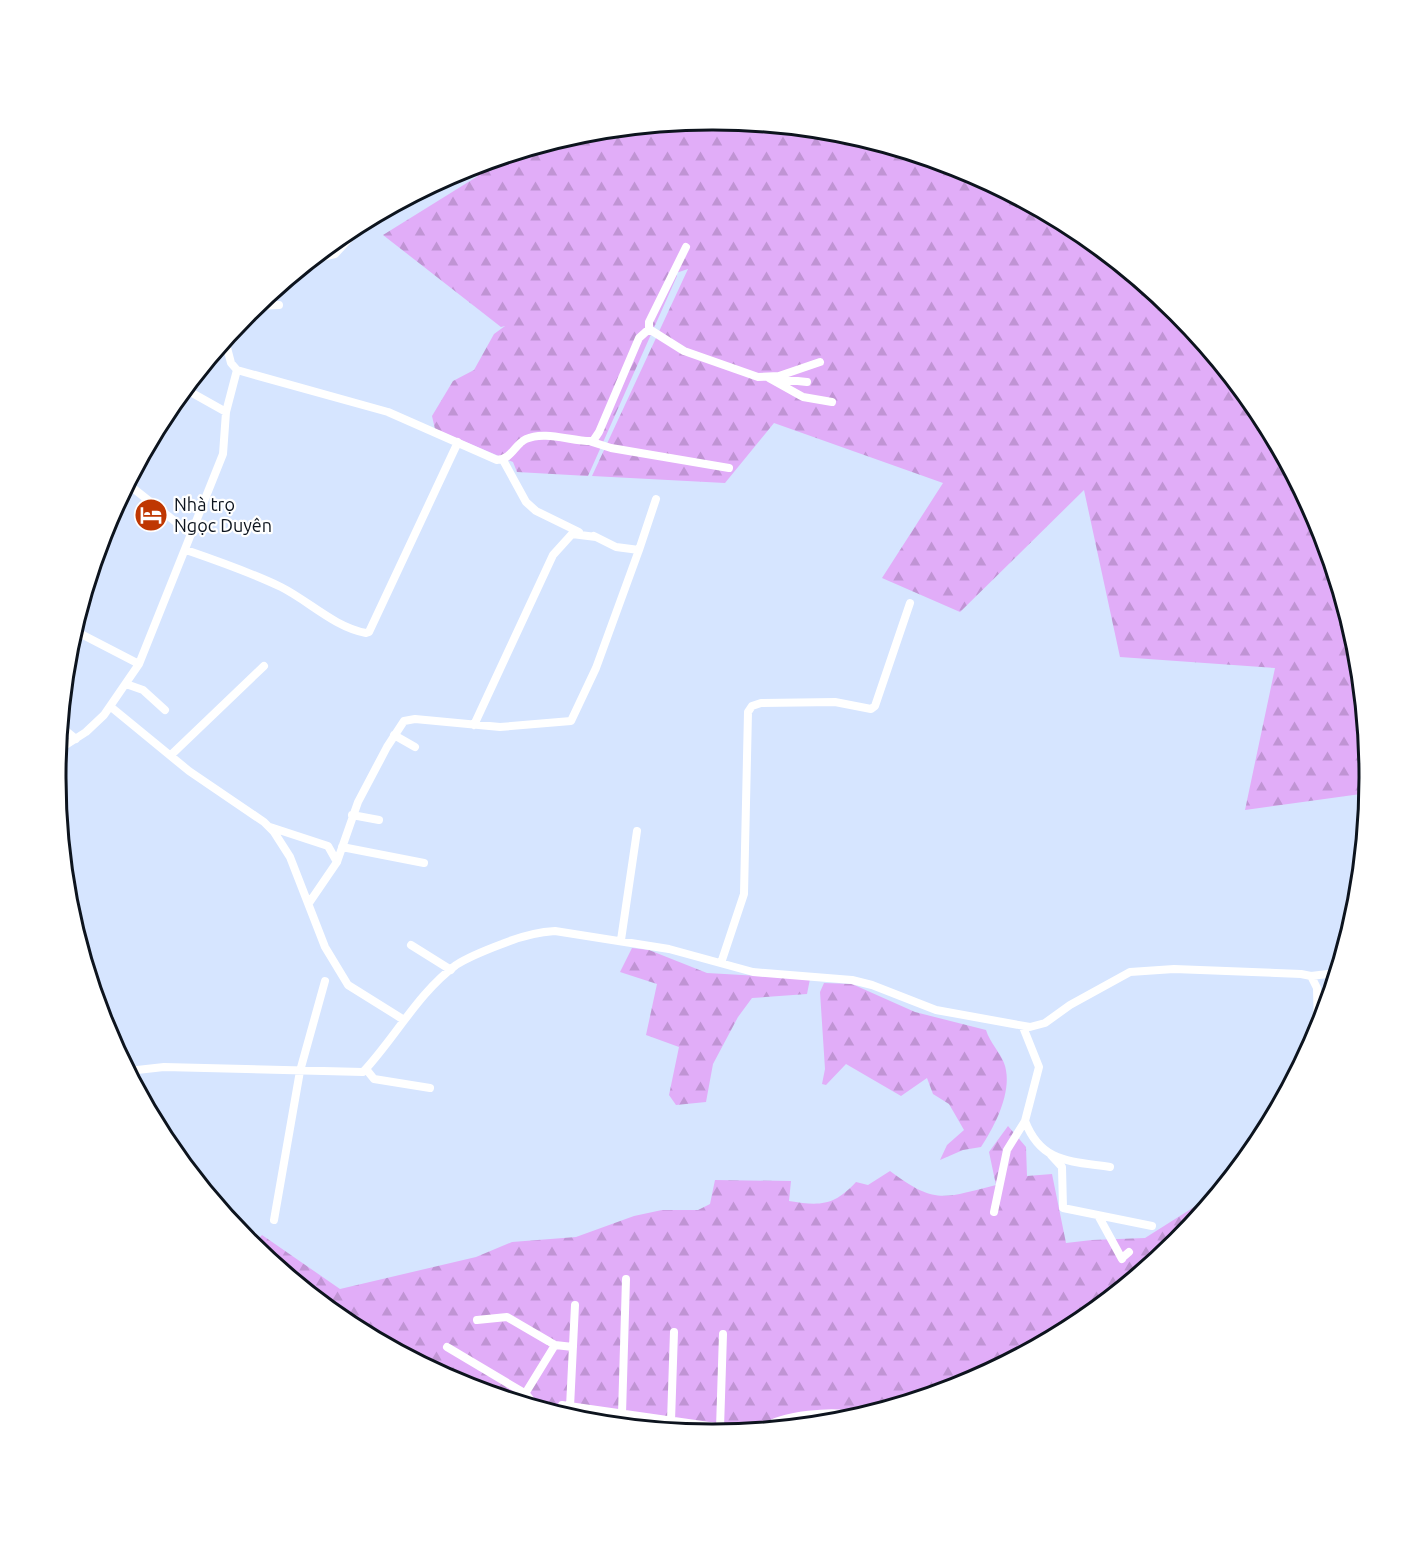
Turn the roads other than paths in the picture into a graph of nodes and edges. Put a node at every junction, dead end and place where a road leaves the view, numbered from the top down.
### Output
1 (686, 247) dead end
2 (271, 305) edge
3 (279, 305) dead end
4 (649, 329) junction
5 (227, 349) edge
6 (820, 362) dead end
7 (237, 370) junction
8 (769, 378) junction
9 (807, 382) dead end
10 (193, 393) edge
11 (832, 402) dead end
12 (226, 412) junction
13 (589, 441) junction
14 (458, 442) junction
15 (503, 460) junction
16 (729, 468) dead end
17 (134, 490) edge
18 (656, 499) dead end
19 (190, 534) junction
20 (597, 537) junction
21 (186, 550) junction
22 (639, 550) junction
23 (910, 603) dead end
24 (82, 635) edge
25 (139, 664) junction
26 (264, 666) dead end
27 (126, 684) junction
28 (111, 707) junction
29 (165, 710) dead end
30 (474, 724) junction
31 (67, 732) edge
32 (394, 735) junction
33 (76, 739) junction
34 (67, 745) edge
35 (415, 747) dead end
36 (171, 755) junction
37 (352, 815) junction
38 (379, 820) dead end
39 (268, 826) junction
40 (637, 831) dead end
41 (342, 847) junction
42 (338, 862) junction
43 (424, 863) dead end
44 (309, 903) junction
45 (621, 940) junction
46 (411, 945) dead end
47 (721, 963) junction
48 (451, 970) junction
49 (1328, 974) edge
50 (1311, 976) junction
51 (325, 981) dead end
52 (1317, 1005) edge
53 (404, 1020) junction
54 (1023, 1027) junction
55 (366, 1069) junction
56 (137, 1070) edge
57 (300, 1071) junction
58 (430, 1088) dead end
59 (1025, 1121) junction
60 (1051, 1155) junction
61 (1110, 1167) dead end
62 (994, 1212) dead end
63 (1099, 1217) junction
64 (274, 1220) dead end
65 (1152, 1226) dead end
66 (1129, 1252) dead end
67 (626, 1279) dead end
68 (574, 1305) dead end
69 (477, 1320) dead end
70 (674, 1332) dead end
71 (723, 1334) dead end
72 (555, 1345) junction
73 (447, 1347) dead end
74 (573, 1347) junction
75 (526, 1394) joint
76 (562, 1405) edge
77 (570, 1407) junction
78 (622, 1414) junction
79 (816, 1415) edge
80 (794, 1418) edge
81 (671, 1421) junction
82 (682, 1423) edge
83 (720, 1424) edge

1 - 4 street
2 - 3 street
4 - 8 street
4 - 13 street
5 - 7 street
6 - 8 street
7 - 12 street
7 - 14 street
8 - 9 street
8 - 11 street
10 - 12 street
12 - 19 street
13 - 15 street
13 - 16 street
14 - 15 street
14 - 21 street
15 - 20 street
17 - 19 street
18 - 22 street
19 - 21 street
20 - 22 street
20 - 30 street
21 - 25 street
22 - 30 street
23 - 47 street
24 - 25 street
25 - 27 street
26 - 36 street
27 - 28 street
27 - 29 street
28 - 33 street
28 - 36 street
30 - 32 street
31 - 33 street
32 - 35 street
32 - 37 street
33 - 34 street
36 - 39 street
37 - 38 street
37 - 41 street
39 - 42 street
39 - 44 street
40 - 45 street
41 - 42 street
41 - 43 street
42 - 44 street
44 - 53 street
45 - 47 street
45 - 48 street
46 - 48 street
47 - 54 street
48 - 53 street
49 - 50 street
50 - 52 street
50 - 54 street
51 - 57 street
53 - 55 street
54 - 59 street
55 - 57 street
55 - 58 street
56 - 57 street
57 - 64 street
59 - 60 street
59 - 62 street
60 - 61 street
60 - 63 street
63 - 65 street
63 - 66 street
67 - 78 street
68 - 74 street
69 - 72 street
70 - 81 street
71 - 83 street
72 - 74 street
72 - 75 street
73 - 75 street
74 - 77 street
76 - 77 street
77 - 78 street
78 - 81 street
79 - 80 street
81 - 82 street

